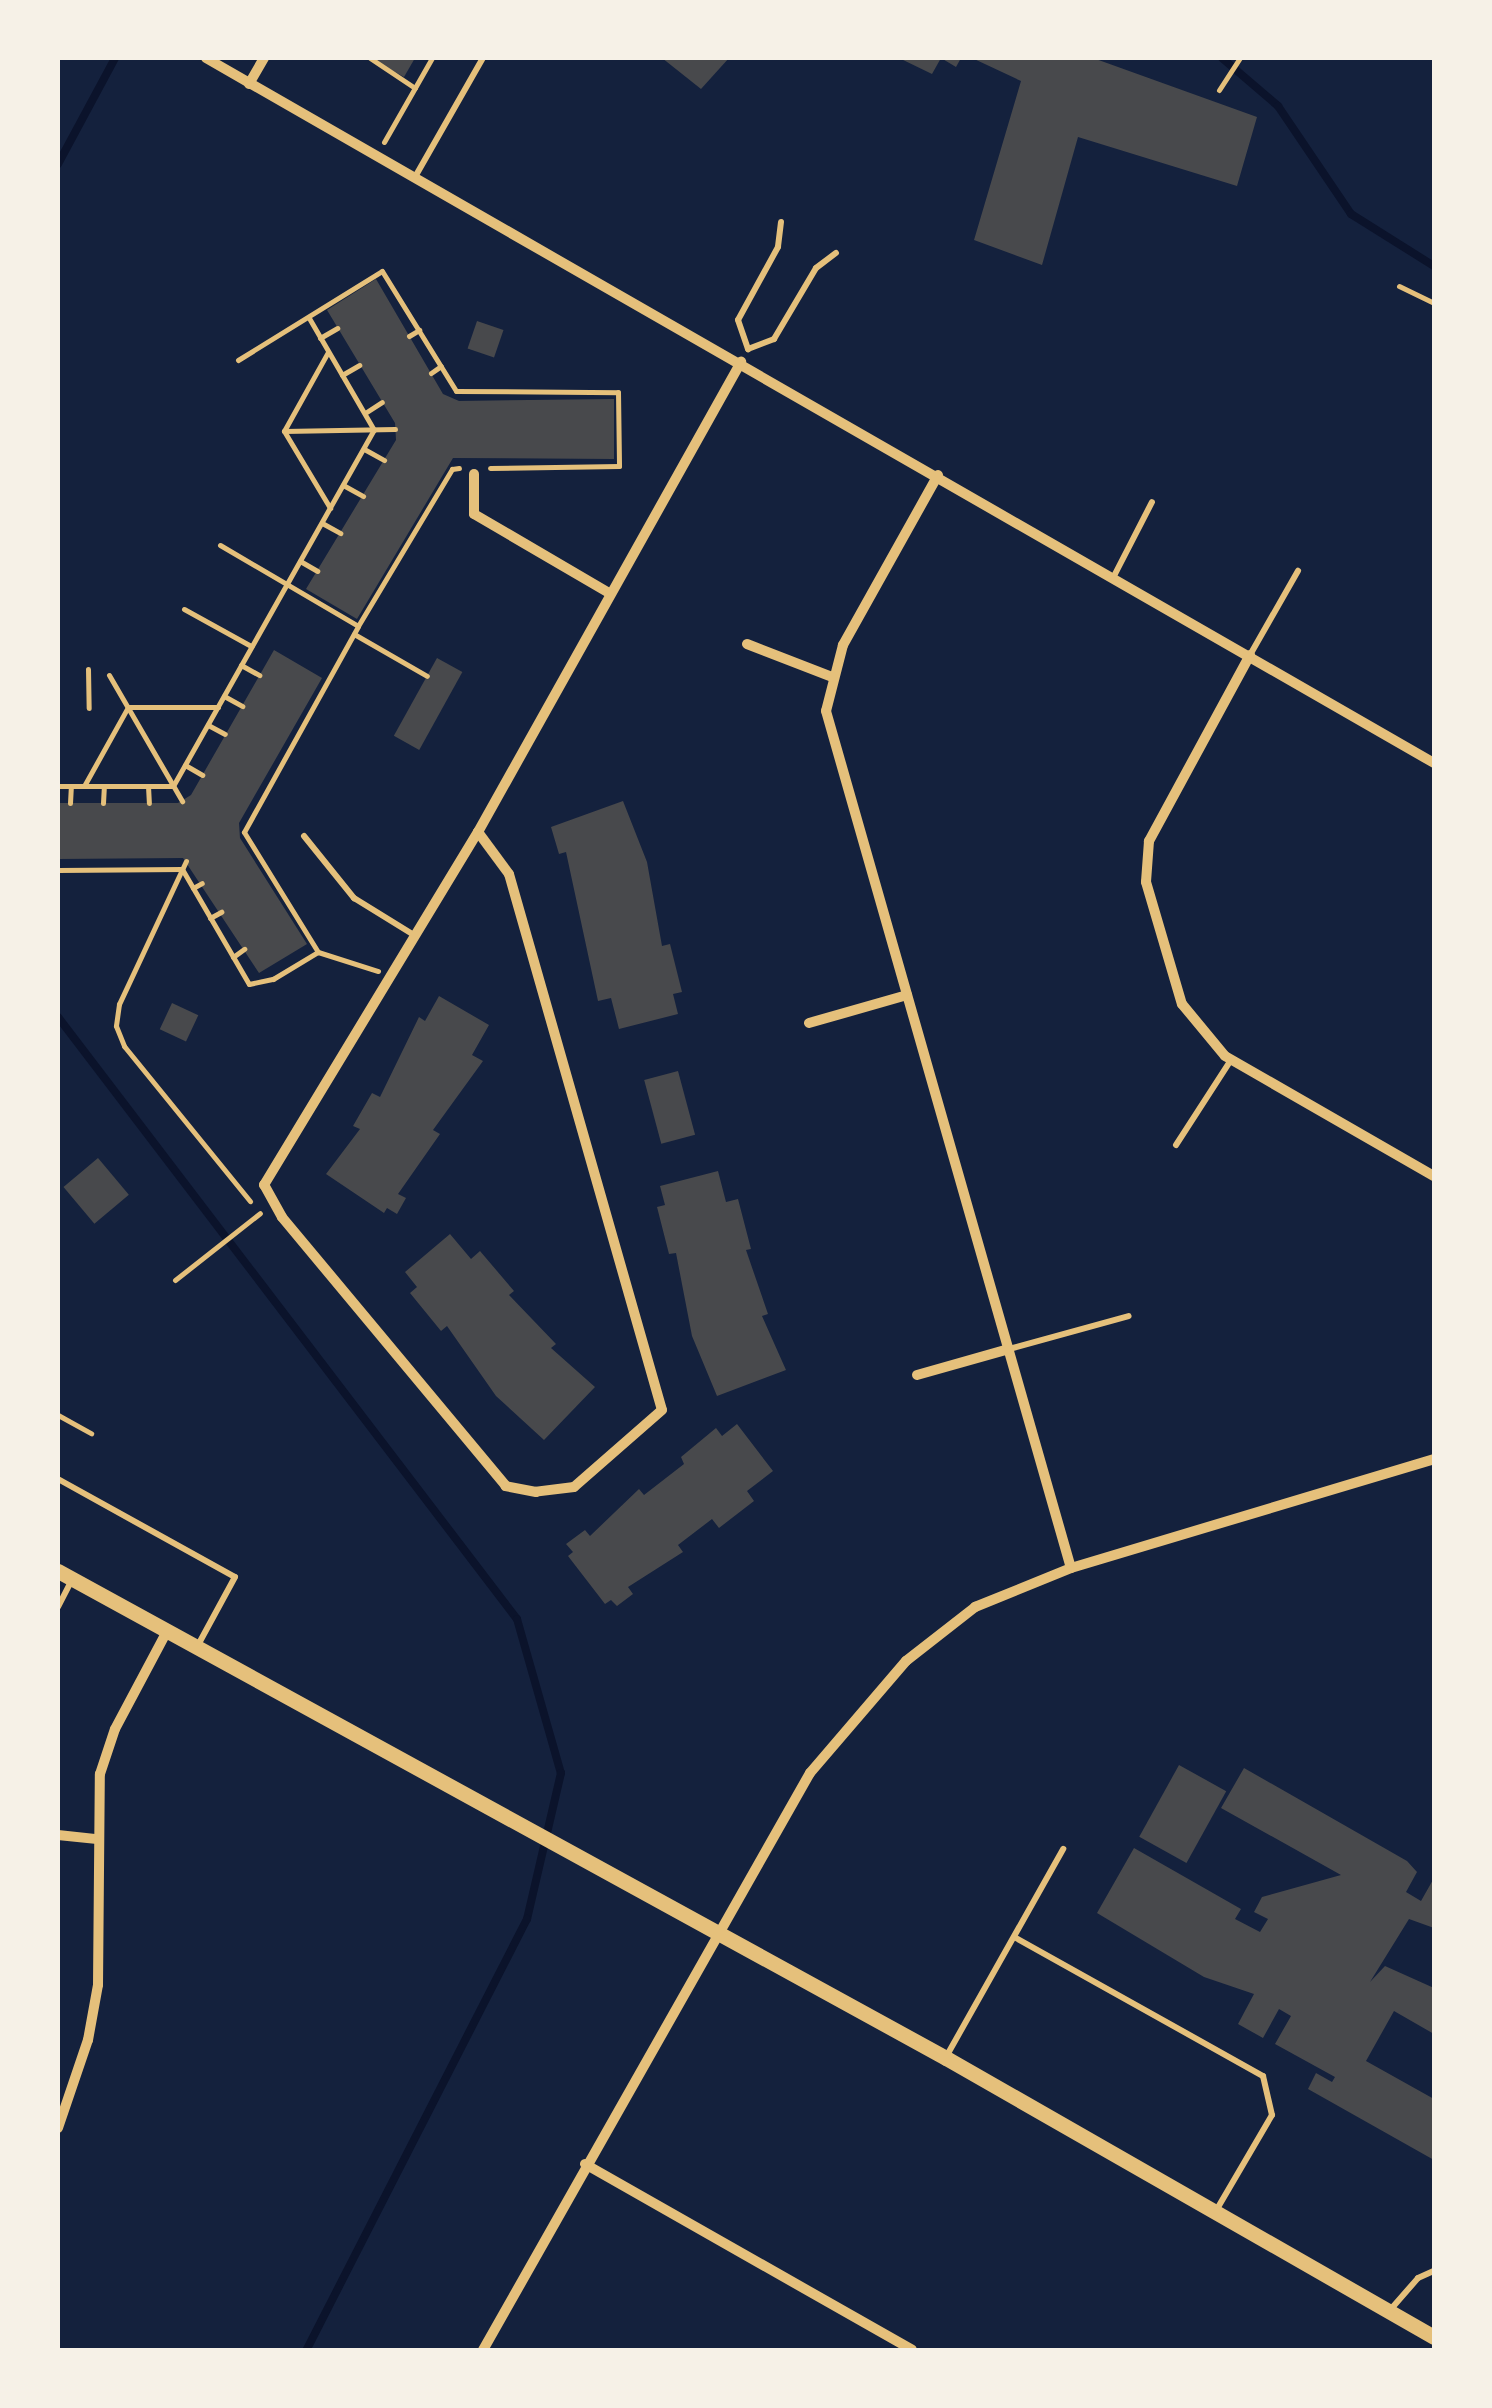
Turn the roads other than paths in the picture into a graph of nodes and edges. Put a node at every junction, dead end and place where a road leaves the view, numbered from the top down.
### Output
1 (206, 58) edge
2 (264, 58) edge
3 (483, 58) edge
4 (250, 84) junction
5 (414, 178) junction
6 (781, 222) dead end
7 (836, 252) dead end
8 (748, 349) junction
9 (741, 362) junction
10 (472, 471) road end
11 (938, 475) junction
12 (1152, 502) dead end
13 (1298, 571) dead end
14 (1114, 576) junction
15 (609, 593) junction
16 (746, 644) dead end
17 (1250, 655) junction
18 (832, 677) junction
19 (1434, 763) edge
20 (478, 832) junction
21 (304, 836) dead end
22 (416, 936) junction
23 (908, 996) junction
24 (809, 1023) dead end
25 (1232, 1060) junction
26 (1176, 1144) dead end
27 (1434, 1176) edge
28 (1129, 1316) dead end
29 (1009, 1349) junction
30 (918, 1375) dead end
31 (1434, 1459) edge
32 (58, 1479) edge
33 (1070, 1568) junction
34 (58, 1570) edge
35 (73, 1579) junction
36 (58, 1607) edge
37 (167, 1631) junction
38 (198, 1648) junction
39 (58, 1835) edge
40 (96, 1839) junction
41 (1063, 1849) dead end
42 (716, 1934) junction
43 (1016, 1938) junction
44 (946, 2058) junction
45 (58, 2128) edge
46 (585, 2164) junction
47 (1217, 2210) junction
48 (1434, 2271) edge
49 (1389, 2311) junction
50 (1434, 2338) edge
51 (483, 2350) edge
52 (912, 2350) edge

1 - 4 street
2 - 4 street
3 - 5 lane
4 - 5 street
5 - 9 street
6 - 8 lane
7 - 8 lane
8 - 9 lane
9 - 11 street
9 - 15 street
10 - 15 street
11 - 14 street
11 - 18 street
12 - 14 lane
13 - 17 lane
14 - 17 street
15 - 20 street
16 - 18 street
17 - 19 street
17 - 25 street
18 - 23 street
20 - 22 street
20 - 22 street
21 - 22 lane
23 - 24 street
23 - 29 street
25 - 26 lane
25 - 27 street
28 - 29 lane
29 - 30 street
29 - 33 street
31 - 33 street
32 - 38 lane
33 - 42 street
34 - 35 street
35 - 36 lane
35 - 37 street
37 - 38 street
37 - 40 street
38 - 42 street
39 - 40 street
40 - 45 street
41 - 43 lane
42 - 44 street
42 - 46 street
43 - 44 lane
43 - 47 lane
44 - 47 street
46 - 51 street
46 - 52 street
47 - 49 street
48 - 49 lane
49 - 50 street

